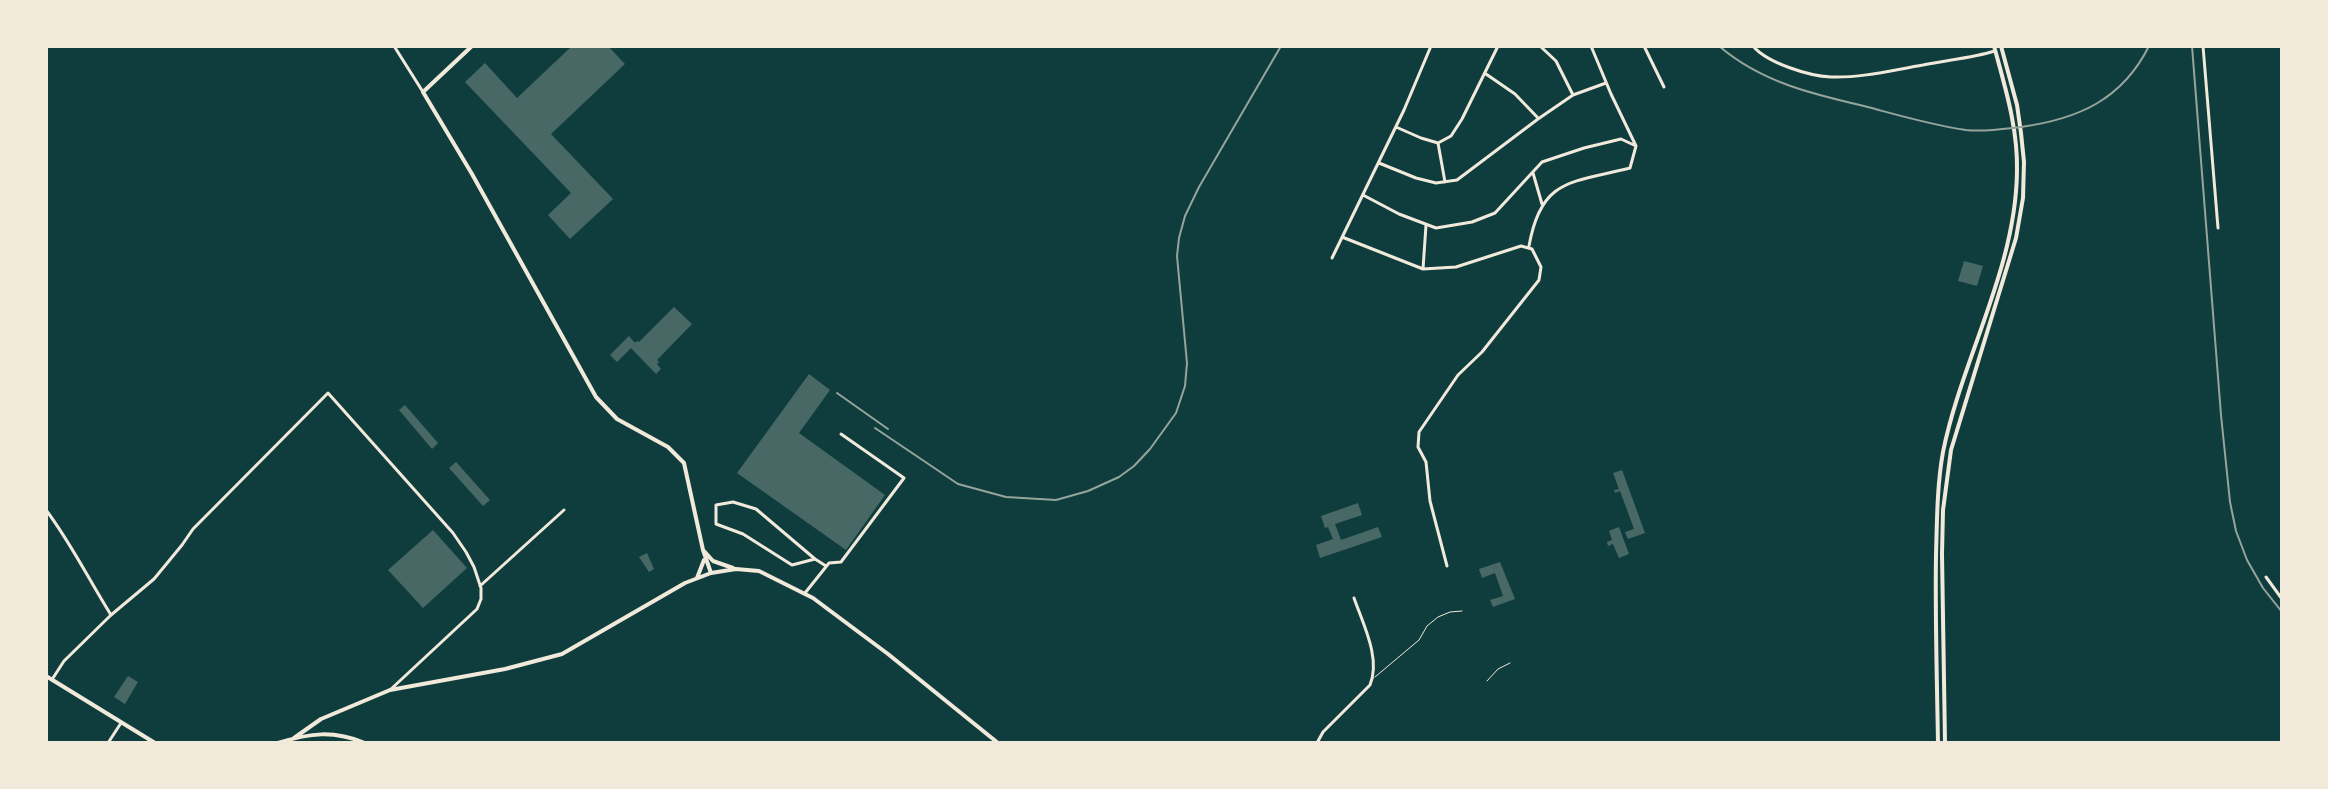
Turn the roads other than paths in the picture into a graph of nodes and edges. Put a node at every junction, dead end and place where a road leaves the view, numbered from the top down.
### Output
1 (394, 46) edge
2 (472, 46) edge
3 (1431, 46) edge
4 (1498, 46) edge
5 (1540, 46) edge
6 (1591, 46) edge
7 (1644, 46) edge
8 (1753, 46) edge
9 (2001, 46) edge
10 (2203, 46) edge
11 (1995, 49) edge
12 (1486, 74) junction
13 (1606, 83) junction
14 (1664, 87) dead end
15 (423, 92) junction
16 (1573, 95) junction
17 (1538, 119) junction
18 (1396, 127) junction
19 (1438, 143) junction
20 (1636, 146) junction
21 (1379, 163) junction
22 (1532, 172) junction
23 (1445, 182) junction
24 (1363, 195) junction
25 (1542, 204) junction
26 (1426, 224) junction
27 (2218, 228) dead end
28 (1342, 237) junction
29 (1530, 248) junction
30 (1332, 258) dead end
31 (1423, 269) junction
32 (841, 434) dead end
33 (46, 510) edge
34 (564, 510) dead end
35 (703, 550) junction
36 (815, 559) junction
37 (826, 566) junction
38 (1447, 566) dead end
39 (736, 569) junction
40 (711, 573) junction
41 (2266, 577) dead end
42 (697, 578) junction
43 (480, 586) junction
44 (805, 593) junction
45 (1354, 598) dead end
46 (2282, 599) edge
47 (1462, 611) dead end
48 (111, 615) junction
49 (1510, 663) dead end
50 (46, 676) edge
51 (1375, 677) dead end
52 (52, 679) junction
53 (1487, 681) dead end
54 (390, 690) junction
55 (321, 719) junction
56 (121, 723) junction
57 (321, 733) junction
58 (293, 738) junction
59 (108, 743) edge
60 (155, 743) edge
61 (278, 743) edge
62 (365, 743) edge
63 (998, 743) edge
64 (1317, 743) edge
65 (1938, 743) edge
66 (1945, 743) edge

1 - 15 street
2 - 15 main road
3 - 18 street
4 - 12 street
5 - 16 street
6 - 13 street
7 - 14 street
8 - 11 street
9 - 66 main road
10 - 27 street
11 - 65 main road
12 - 17 street
12 - 19 street
13 - 16 street
13 - 20 street
15 - 35 main road
16 - 17 street
17 - 23 street
18 - 19 street
18 - 21 street
19 - 23 street
20 - 22 street
20 - 25 street
21 - 23 street
21 - 24 street
22 - 25 street
22 - 26 street
24 - 26 street
24 - 28 street
25 - 29 street
26 - 31 street
28 - 30 street
28 - 31 street
29 - 31 street
29 - 38 street
32 - 37 street
33 - 48 street
34 - 43 street
35 - 39 main road
35 - 40 main road
35 - 42 main road
36 - 36 street
36 - 37 street
37 - 44 street
39 - 40 main road
39 - 44 main road
40 - 42 main road
41 - 46 street
42 - 54 main road
43 - 48 street
43 - 54 street
44 - 63 main road
45 - 64 street
47 - 51 lane
48 - 52 street
49 - 53 lane
50 - 52 main road
52 - 56 main road
54 - 55 main road
55 - 57 main road
55 - 58 main road
56 - 59 street
56 - 60 main road
57 - 58 main road
57 - 62 main road
58 - 61 main road

